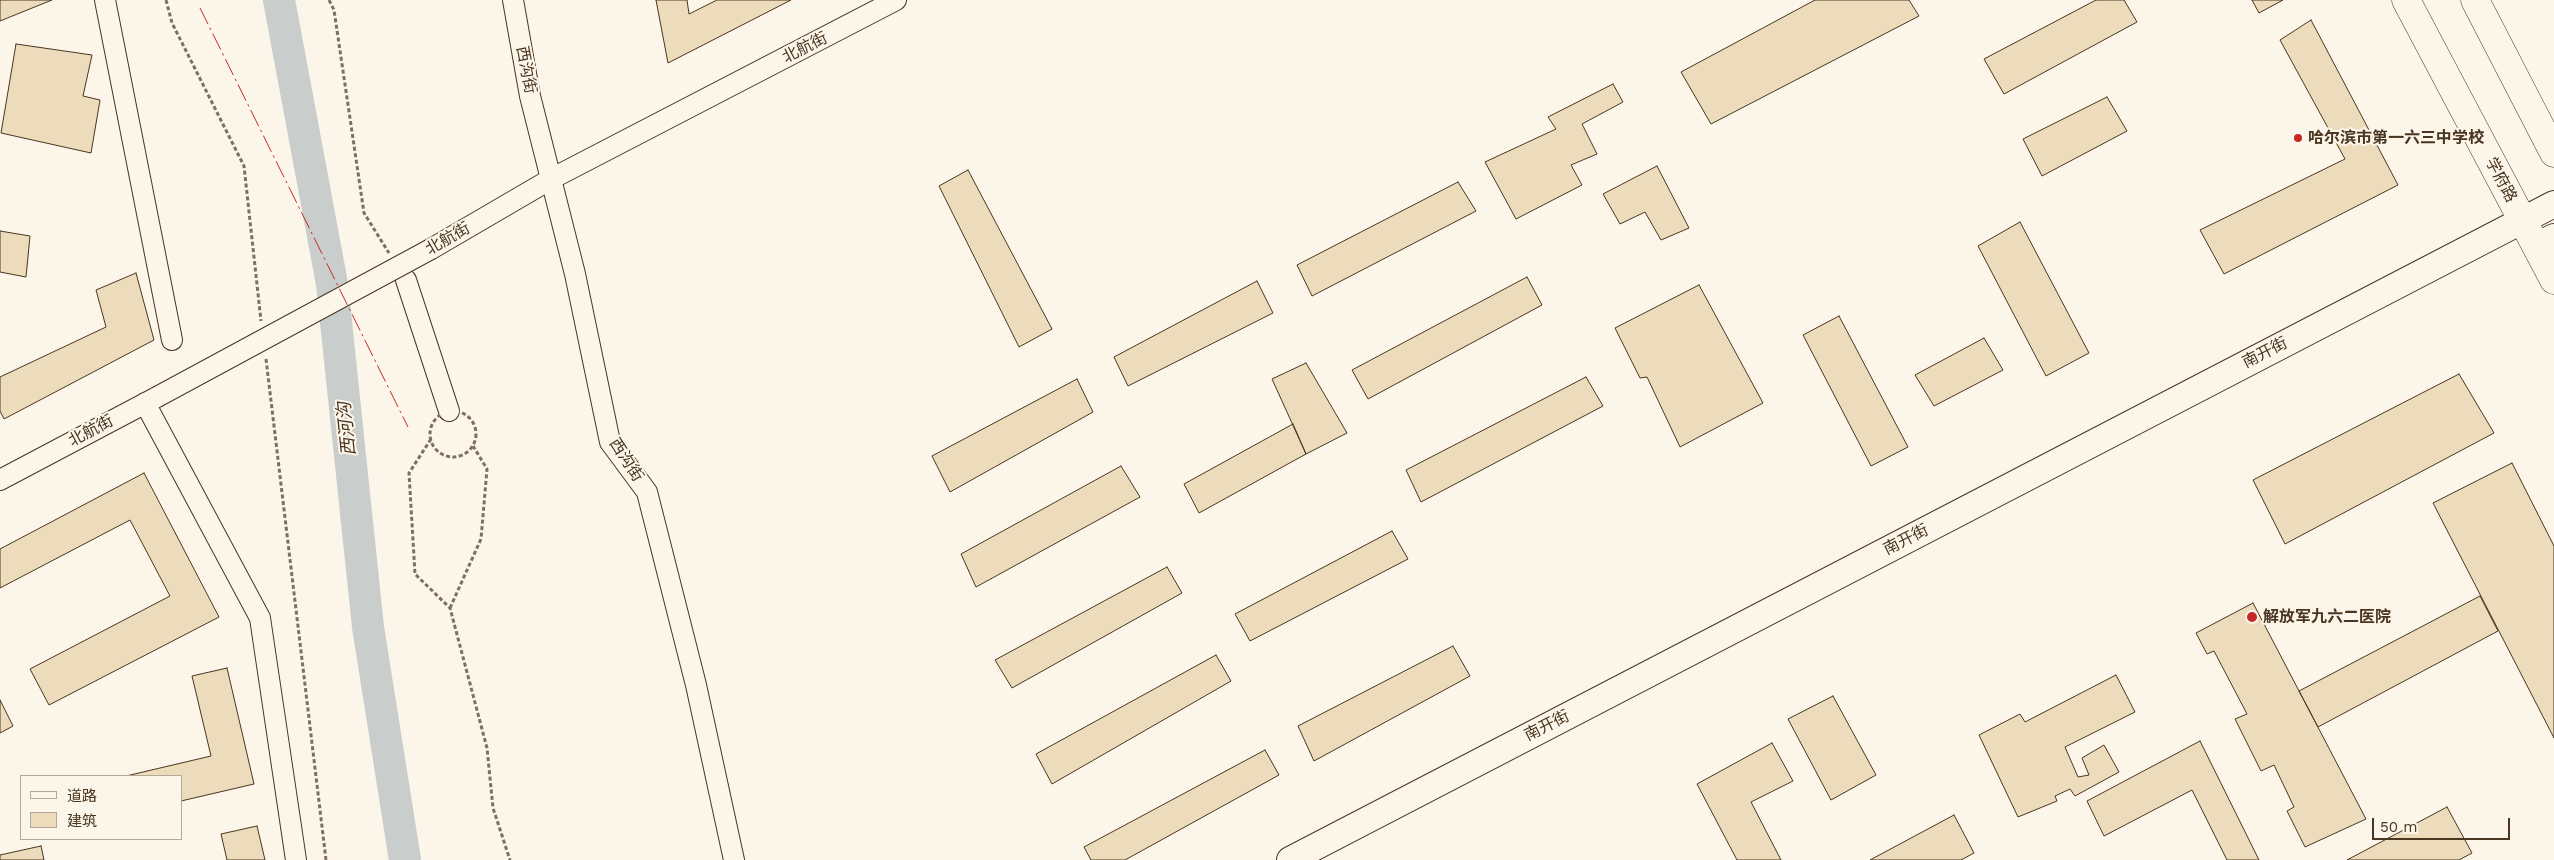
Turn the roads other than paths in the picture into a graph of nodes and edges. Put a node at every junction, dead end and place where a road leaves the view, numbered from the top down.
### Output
1 (105, 0) edge
2 (513, 0) edge
3 (896, 0) edge
4 (2406, 0) edge
5 (2475, 0) edge
6 (2554, 153) edge
7 (551, 179) junction
8 (2554, 204) edge
9 (2522, 220) junction
10 (2545, 242) edge
11 (406, 280) road end
12 (2554, 280) edge
13 (172, 340) dead end
14 (151, 400) junction
15 (449, 411) road end
16 (0, 480) edge
17 (296, 860) edge
18 (734, 860) edge
19 (1290, 860) edge

1 - 13 street
2 - 7 street, 西沟街
3 - 7 street, 北航街
4 - 9 highway, 学府路
5 - 6 highway
7 - 14 street, 北航街, bridge
7 - 18 street, 西沟街
8 - 9 main road, 南开街
9 - 10 highway, 学府路
9 - 19 main road, 南开街
10 - 12 highway, 学府路
11 - 15 street
14 - 16 street, 北航街
14 - 17 street

